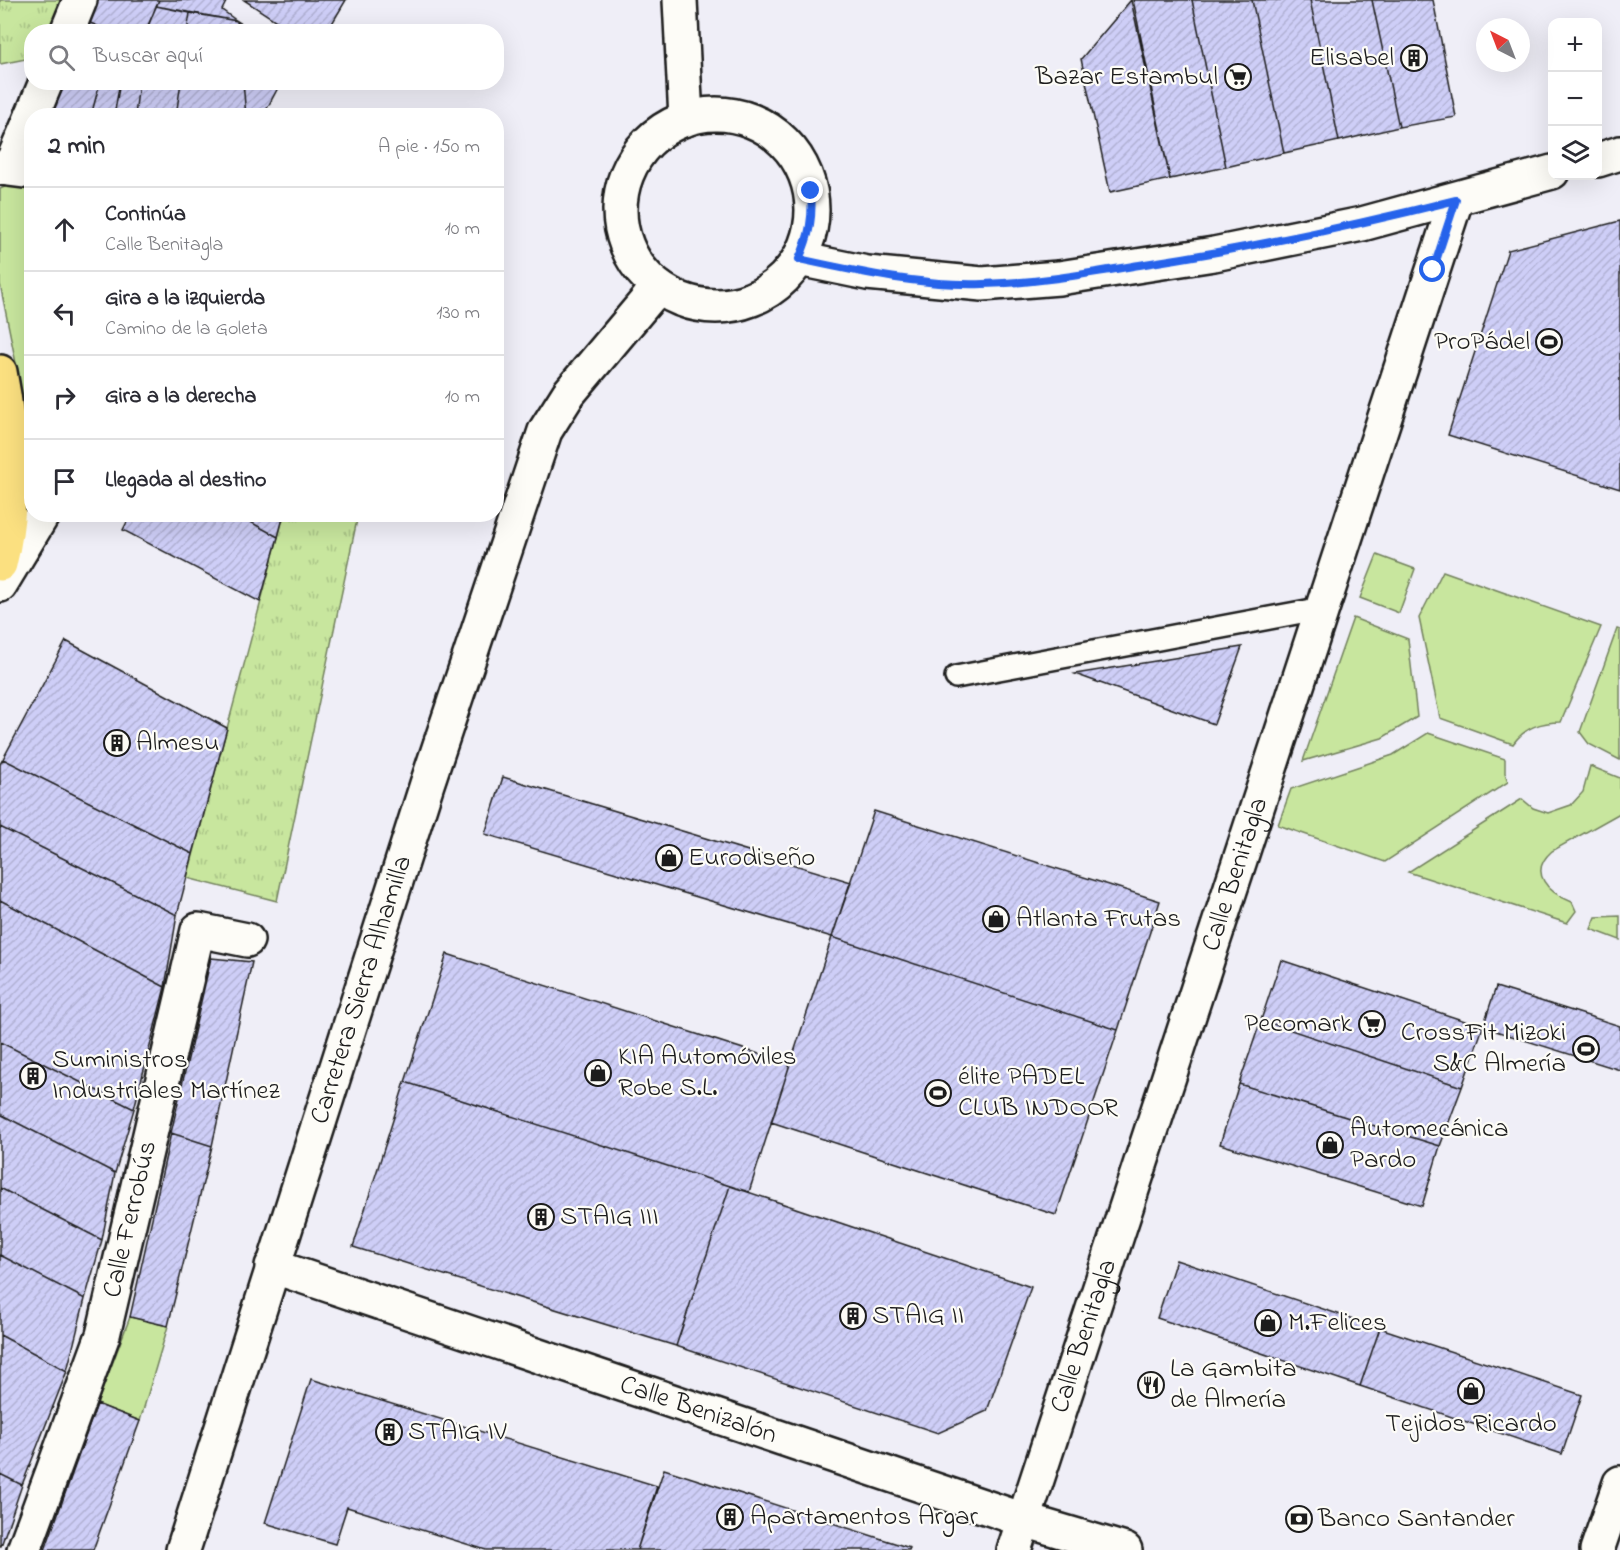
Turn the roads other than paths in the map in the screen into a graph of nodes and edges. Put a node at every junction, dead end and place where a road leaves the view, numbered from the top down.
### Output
1 (80, 0) edge
2 (680, 0) edge
3 (70, 24) edge
4 (43, 90) edge
5 (35, 108) edge
6 (686, 119) junction
7 (24, 140) edge
8 (1620, 153) edge
9 (1602, 159) edge
10 (14, 170) edge
11 (1548, 173) edge
12 (1456, 200) junction
13 (799, 259) junction
14 (658, 287) junction
15 (0, 372) edge
16 (38, 522) edge
17 (0, 564) edge
18 (0, 585) edge
19 (1323, 608) junction
20 (956, 677) dead end
21 (247, 940) dead end
22 (272, 1266) junction
23 (1620, 1483) edge
24 (1024, 1520) junction
25 (24, 1550) edge
26 (183, 1550) edge
27 (1014, 1550) edge
28 (1125, 1550) edge
29 (1598, 1550) edge

1 - 3 street
2 - 6 street
4 - 5 street
6 - 13 street
6 - 14 street
7 - 10 street
8 - 9 street
11 - 12 street
12 - 13 street
12 - 19 street, Calle Benitagla
13 - 14 street
14 - 22 street, Carretera Sierra Alhamilla
15 - 17 main road
16 - 18 street
19 - 20 lane
19 - 24 street, Calle Benitagla
21 - 25 street, Calle Ferrobús
22 - 24 street, Calle Benizalón
22 - 26 street, Carretera Sierra Alhamilla
23 - 29 street
24 - 27 street, Calle Benitagla
24 - 28 street, Calle Benizalón

